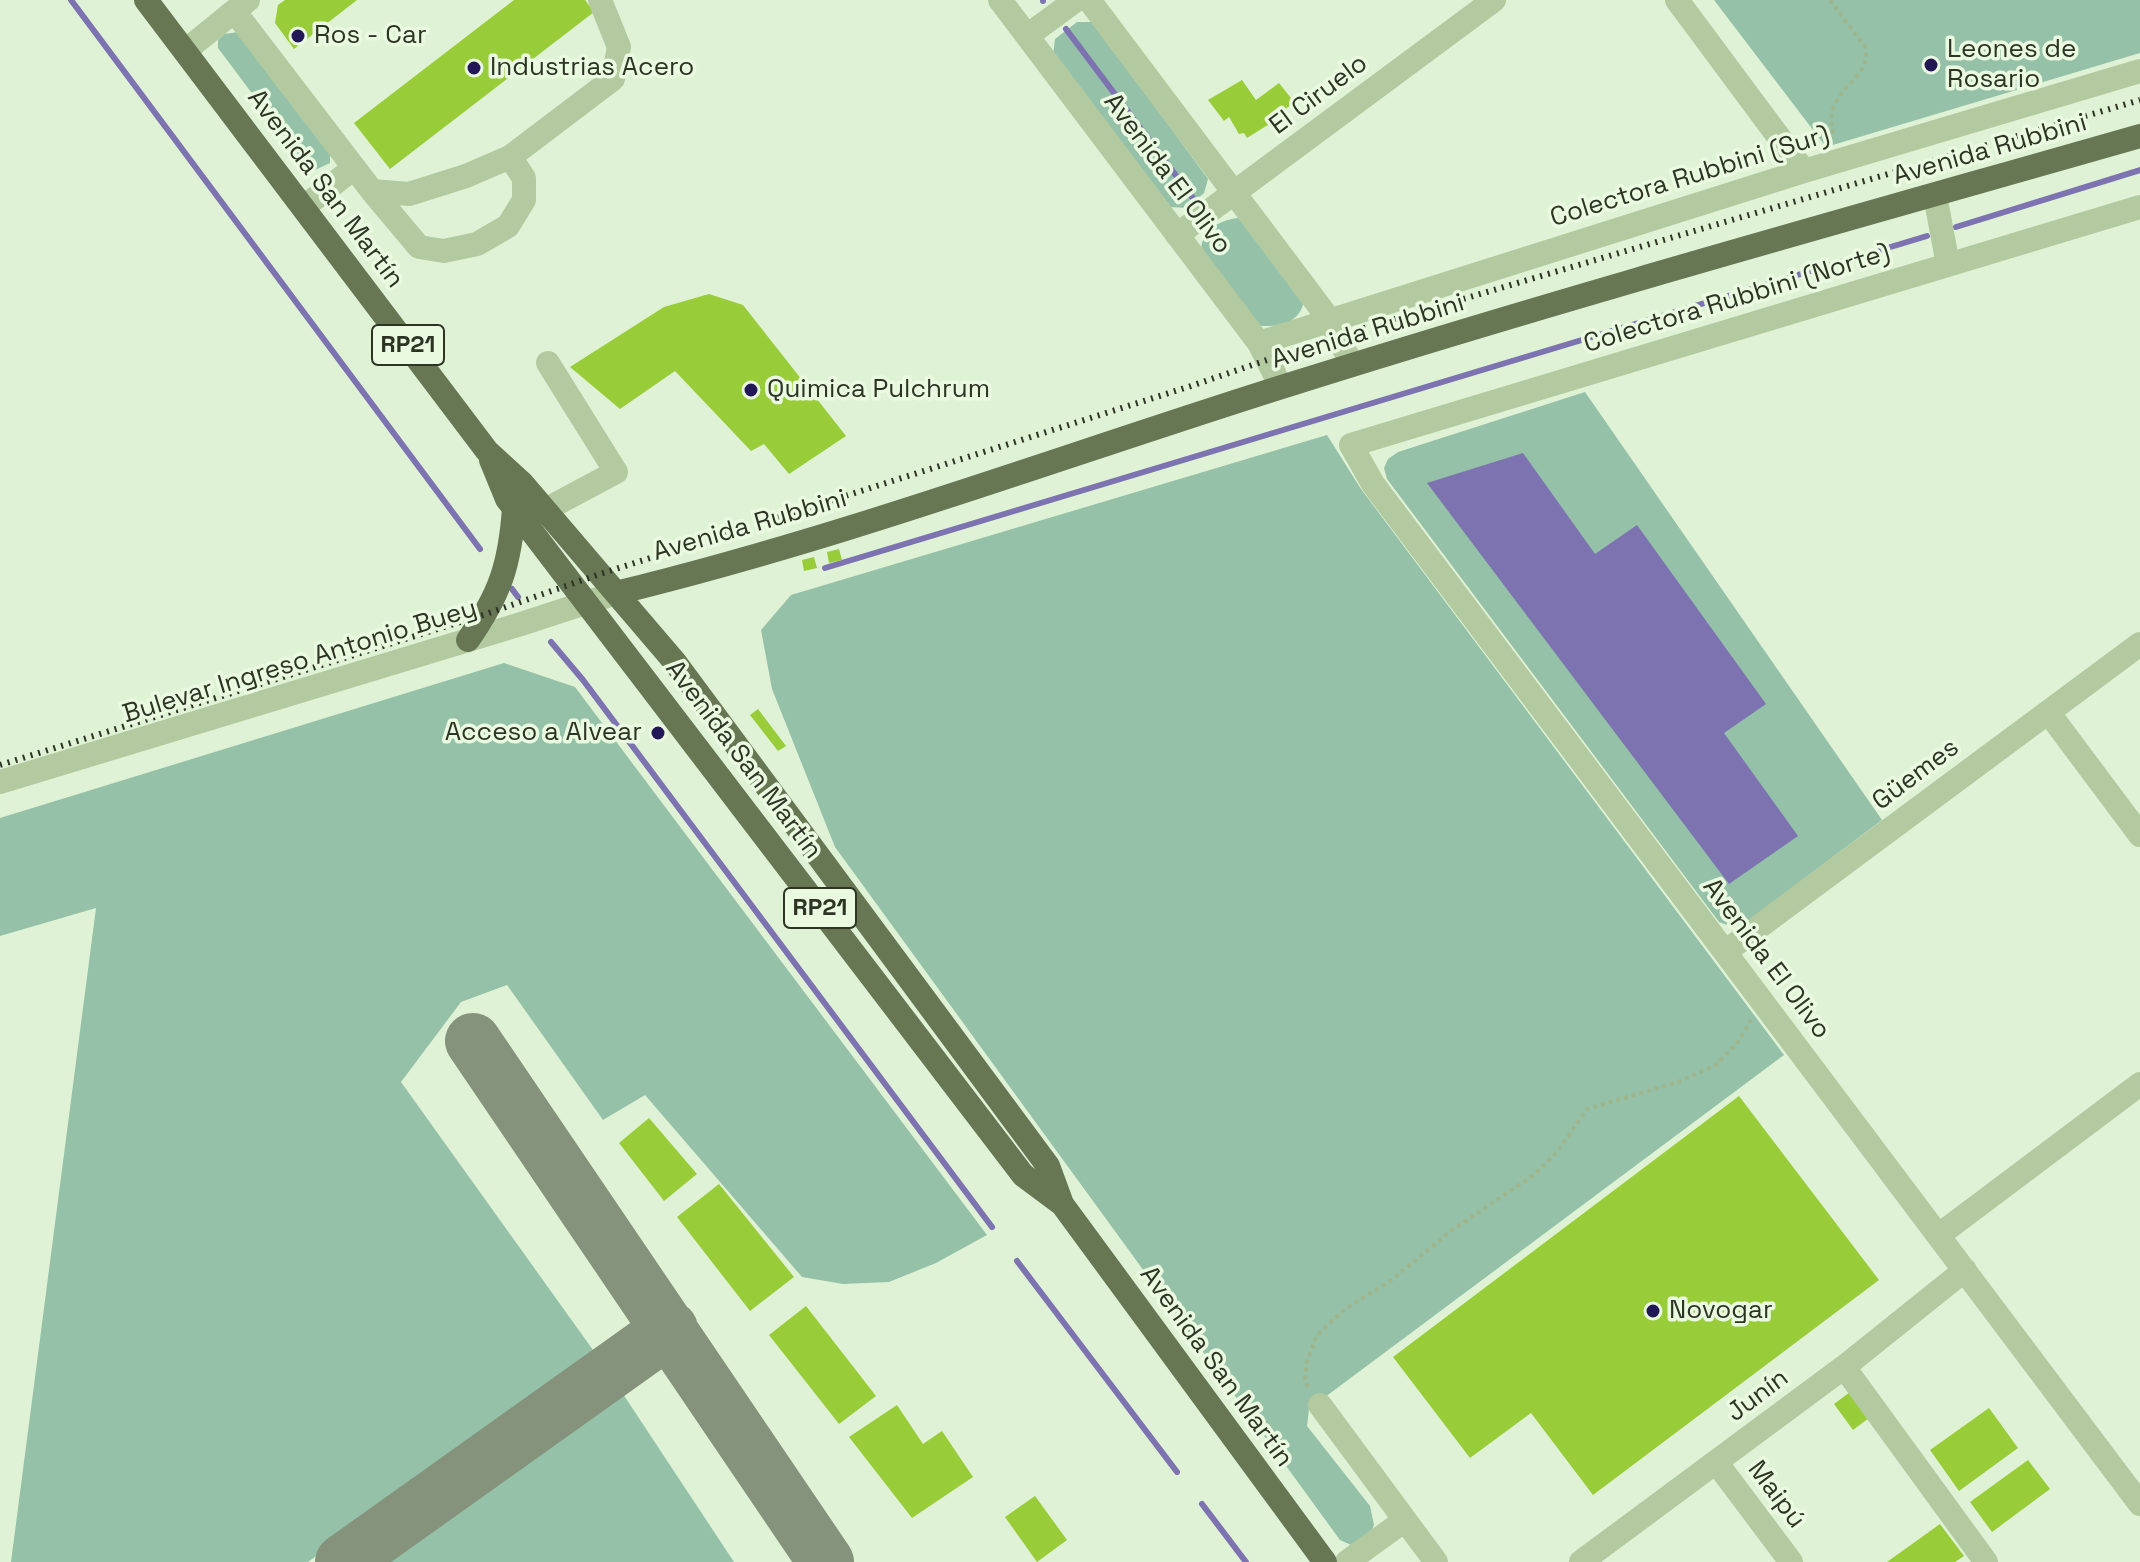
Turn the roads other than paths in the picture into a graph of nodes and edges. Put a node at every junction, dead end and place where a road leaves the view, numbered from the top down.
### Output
1 (146, 0) edge
2 (1000, 0) edge
3 (1076, 0) edge
4 (1089, 0) edge
5 (1494, 0) edge
6 (1677, 0) edge
7 (601, 3) edge
8 (242, 6) edge
9 (1027, 36) junction
10 (185, 51) junction
11 (2140, 71) edge
12 (2140, 136) edge
13 (510, 157) junction
14 (354, 168) junction
15 (1804, 171) junction
16 (372, 191) junction
17 (1234, 193) junction
18 (1935, 195) junction
19 (305, 206) junction
20 (2140, 207) edge
21 (1177, 235) junction
22 (1948, 265) junction
23 (1329, 319) junction
24 (1259, 343) junction
25 (548, 363) dead end
26 (1352, 365) junction
27 (1281, 387) junction
28 (1351, 445) joint
29 (487, 451) junction
30 (514, 508) junction
31 (545, 510) junction
32 (616, 593) junction
33 (587, 603) junction
34 (468, 640) junction
35 (2140, 644) edge
36 (2048, 712) junction
37 (0, 782) edge
38 (2140, 835) edge
39 (1725, 952) junction
40 (2140, 1084) edge
41 (1062, 1204) junction
42 (1939, 1235) junction
43 (1965, 1270) junction
44 (1844, 1367) junction
45 (1320, 1405) road end
46 (1716, 1462) junction
47 (2140, 1504) edge
48 (1405, 1520) junction
49 (1325, 1562) edge
50 (1347, 1562) edge
51 (1436, 1562) edge
52 (1581, 1562) edge
53 (1791, 1562) edge
54 (1986, 1562) edge

1 - 10 main road, Avenida San Martín / RP21
2 - 9 street, Avenida El Olivo
3 - 9 street
4 - 17 street, Avenida El Olivo
5 - 17 street, El Ciruelo
6 - 15 street
7 - 13 street
8 - 10 street
8 - 14 street
9 - 21 street, Avenida El Olivo
10 - 19 main road, Avenida San Martín / RP21
11 - 15 street, Colectora Rubbini (Sur)
12 - 18 main road, Avenida Rubbini
13 - 16 street
13 - 16 street
14 - 16 street
14 - 19 street
15 - 23 street, Colectora Rubbini (Sur)
17 - 21 street, El Ciruelo
17 - 23 street, Avenida El Olivo
18 - 22 street
18 - 26 main road, Avenida Rubbini
19 - 29 main road, Avenida San Martín / RP21
20 - 22 street, Colectora Rubbini (Norte)
21 - 24 street, Avenida El Olivo
22 - 28 street, Colectora Rubbini (Norte)
23 - 24 street, Colectora Rubbini (Sur)
23 - 26 street, Avenida El Olivo
24 - 27 street, Avenida El Olivo
25 - 31 street
26 - 27 main road, Avenida Rubbini
27 - 32 main road, Avenida Rubbini
28 - 39 street, Avenida El Olivo
29 - 30 main road, Avenida San Martín / RP21
29 - 31 main road, Avenida San Martín / RP21
30 - 33 main road, Avenida San Martín / RP21
30 - 34 main road
31 - 32 main road, Avenida San Martín / RP21
32 - 33 street, Bulevar Ingreso Antonio Buey
32 - 41 main road, Avenida San Martín / RP21
33 - 34 street, Bulevar Ingreso Antonio Buey
33 - 41 main road, Avenida San Martín / RP21
34 - 37 street, Bulevar Ingreso Antonio Buey
35 - 36 street, Güemes
36 - 38 street
36 - 39 street, Güemes
39 - 42 street, Avenida El Olivo
40 - 42 street
41 - 49 main road, Avenida San Martín / RP21
42 - 43 street, Avenida El Olivo
43 - 44 street, Junín
43 - 47 street, Avenida El Olivo
44 - 46 street, Junín
44 - 54 street
45 - 48 street
46 - 52 street, Junín
46 - 53 street, Maipú
48 - 50 street
48 - 51 street

